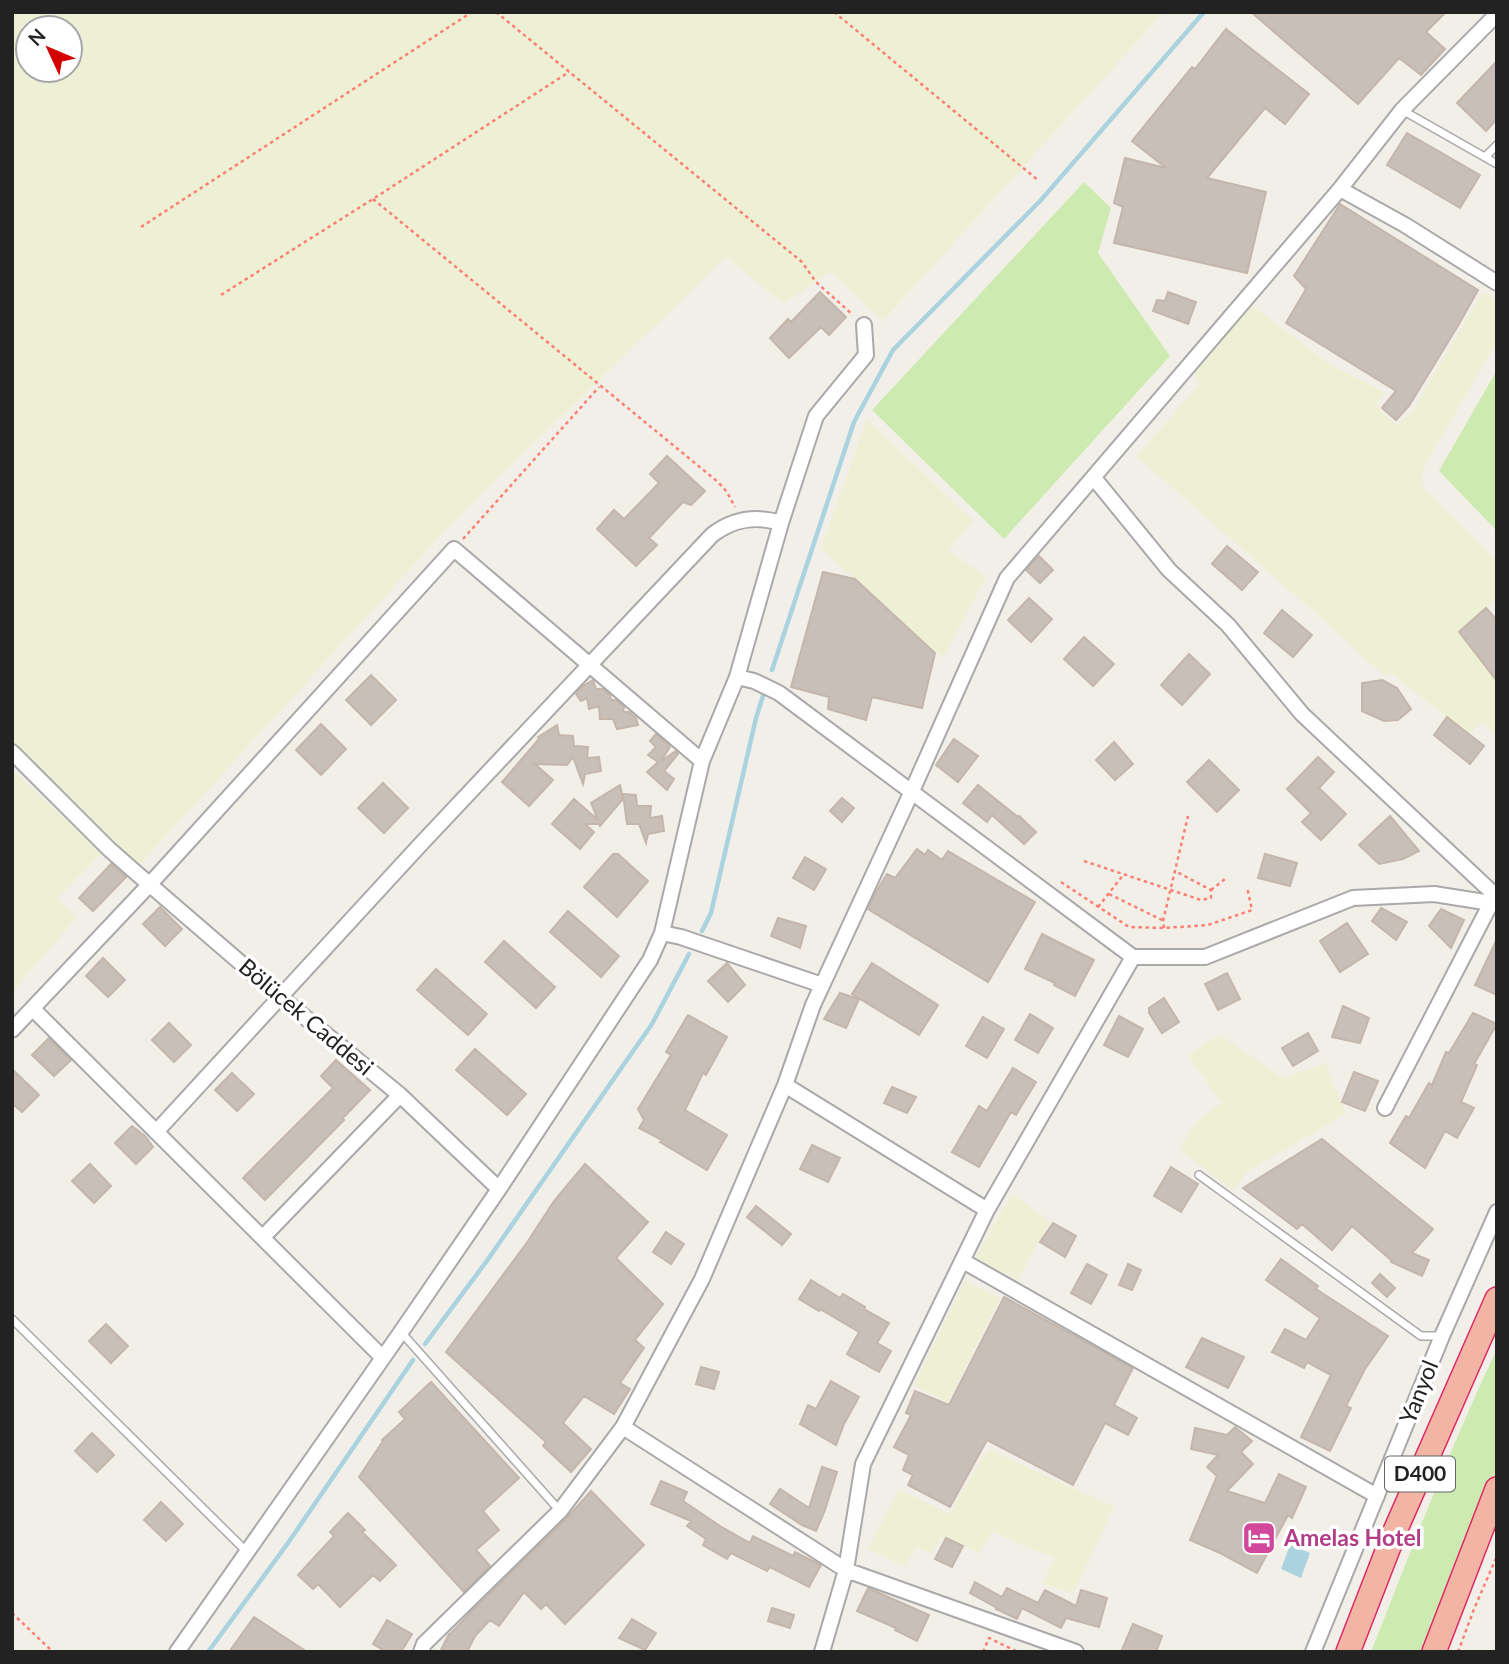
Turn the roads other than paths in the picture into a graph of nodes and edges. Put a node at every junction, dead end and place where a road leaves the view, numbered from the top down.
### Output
1 (1497, 14) edge
2 (1402, 110) junction
3 (1497, 145) edge
4 (1485, 157) junction
5 (1497, 164) edge
6 (1340, 190) junction
7 (1497, 283) edge
8 (864, 325) road end
9 (1094, 478) junction
10 (781, 523) junction
11 (589, 665) junction
12 (737, 677) junction
13 (12, 752) edge
14 (702, 761) junction
15 (912, 791) junction
16 (150, 884) junction
17 (1495, 901) edge
18 (662, 933) junction
19 (1133, 957) junction
20 (822, 985) junction
21 (279, 996) junction
22 (33, 1009) junction
23 (12, 1030) edge
24 (785, 1085) junction
25 (400, 1095) junction
26 (1385, 1108) dead end
27 (156, 1132) junction
28 (1199, 1175) dead end
29 (499, 1189) junction
30 (987, 1210) junction
31 (1497, 1212) edge
32 (263, 1237) junction
33 (963, 1261) junction
34 (1497, 1298) edge
35 (12, 1319) edge
36 (405, 1336) junction
37 (1442, 1336) junction
38 (383, 1358) junction
39 (623, 1427) junction
40 (1497, 1489) edge
41 (1377, 1496) junction
42 (560, 1511) junction
43 (247, 1552) junction
44 (846, 1570) junction
45 (177, 1652) edge
46 (421, 1652) edge
47 (822, 1652) edge
48 (1076, 1652) edge
49 (1312, 1652) edge
50 (1348, 1652) edge
51 (1434, 1652) edge

1 - 2 street
2 - 4 lane
2 - 6 street
3 - 4 lane
4 - 5 lane
6 - 7 street
6 - 9 street
8 - 10 street
9 - 15 street
9 - 17 street
10 - 11 street
10 - 12 street
11 - 14 street
11 - 16 street
11 - 21 street
12 - 14 street
12 - 15 street
13 - 16 street, Bölücek Caddesi
14 - 18 street
15 - 19 street
15 - 20 street
16 - 21 street, Bölücek Caddesi
16 - 22 street
17 - 19 street
17 - 26 street
18 - 20 street
18 - 29 street
19 - 30 street
20 - 24 street
21 - 25 street, Bölücek Caddesi
21 - 27 street
22 - 23 street
22 - 27 street
24 - 30 street
24 - 39 street
25 - 29 street, Bölücek Caddesi
25 - 32 street
27 - 32 street
28 - 37 lane
29 - 36 street
30 - 33 street
31 - 37 street, Yanyol
32 - 38 street
33 - 41 street
33 - 44 street
34 - 50 highway, D400
35 - 43 lane
36 - 38 street
36 - 42 lane
37 - 41 street, Yanyol
38 - 43 street
39 - 42 street
39 - 44 street
40 - 51 highway
41 - 49 street, Yanyol
42 - 46 street
43 - 45 street
44 - 47 street
44 - 48 street

